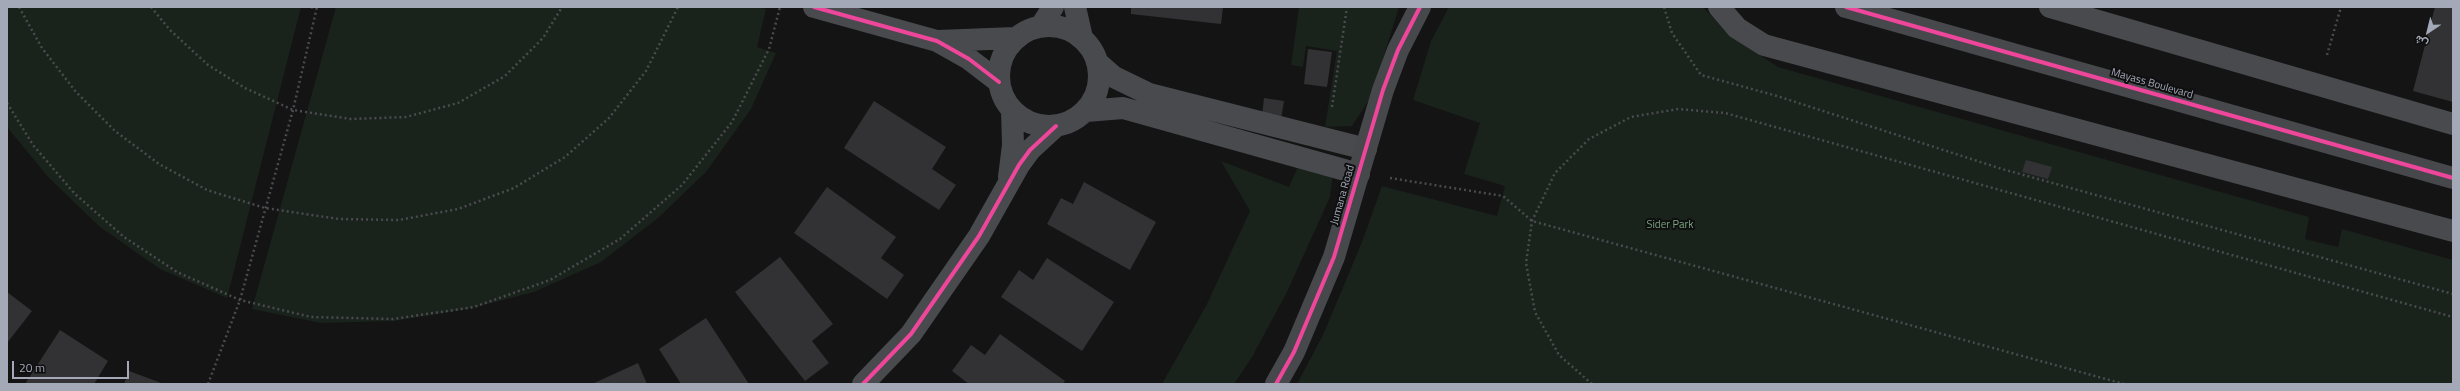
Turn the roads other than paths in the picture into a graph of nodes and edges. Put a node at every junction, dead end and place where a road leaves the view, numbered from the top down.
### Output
1 (814, 7) edge
2 (1053, 7) edge
3 (1075, 7) edge
4 (1420, 7) edge
5 (1719, 7) edge
6 (1846, 7) edge
7 (2050, 7) edge
8 (1041, 26) junction
9 (1015, 38) junction
10 (1082, 38) junction
11 (937, 41) junction
12 (1098, 63) junction
13 (999, 82) junction
14 (1012, 110) junction
15 (1086, 111) junction
16 (2453, 124) edge
17 (1056, 126) junction
18 (1366, 149) junction
19 (1359, 174) junction
20 (2453, 178) edge
21 (1009, 180) junction
22 (2453, 231) edge
23 (863, 384) edge
24 (1276, 384) edge

1 - 11 street
2 - 8 street
3 - 10 street
4 - 18 street, Jumana Road
5 - 22 street
6 - 20 street, Mayass Boulevard
7 - 16 street
8 - 9 street
8 - 10 street
9 - 11 street
9 - 13 street
10 - 12 street
11 - 13 street
12 - 15 street
12 - 18 street
13 - 14 street
14 - 17 street
14 - 21 street
15 - 17 street
15 - 19 street
17 - 21 street
18 - 19 street, Jumana Road
19 - 24 street, Jumana Road
21 - 23 street

